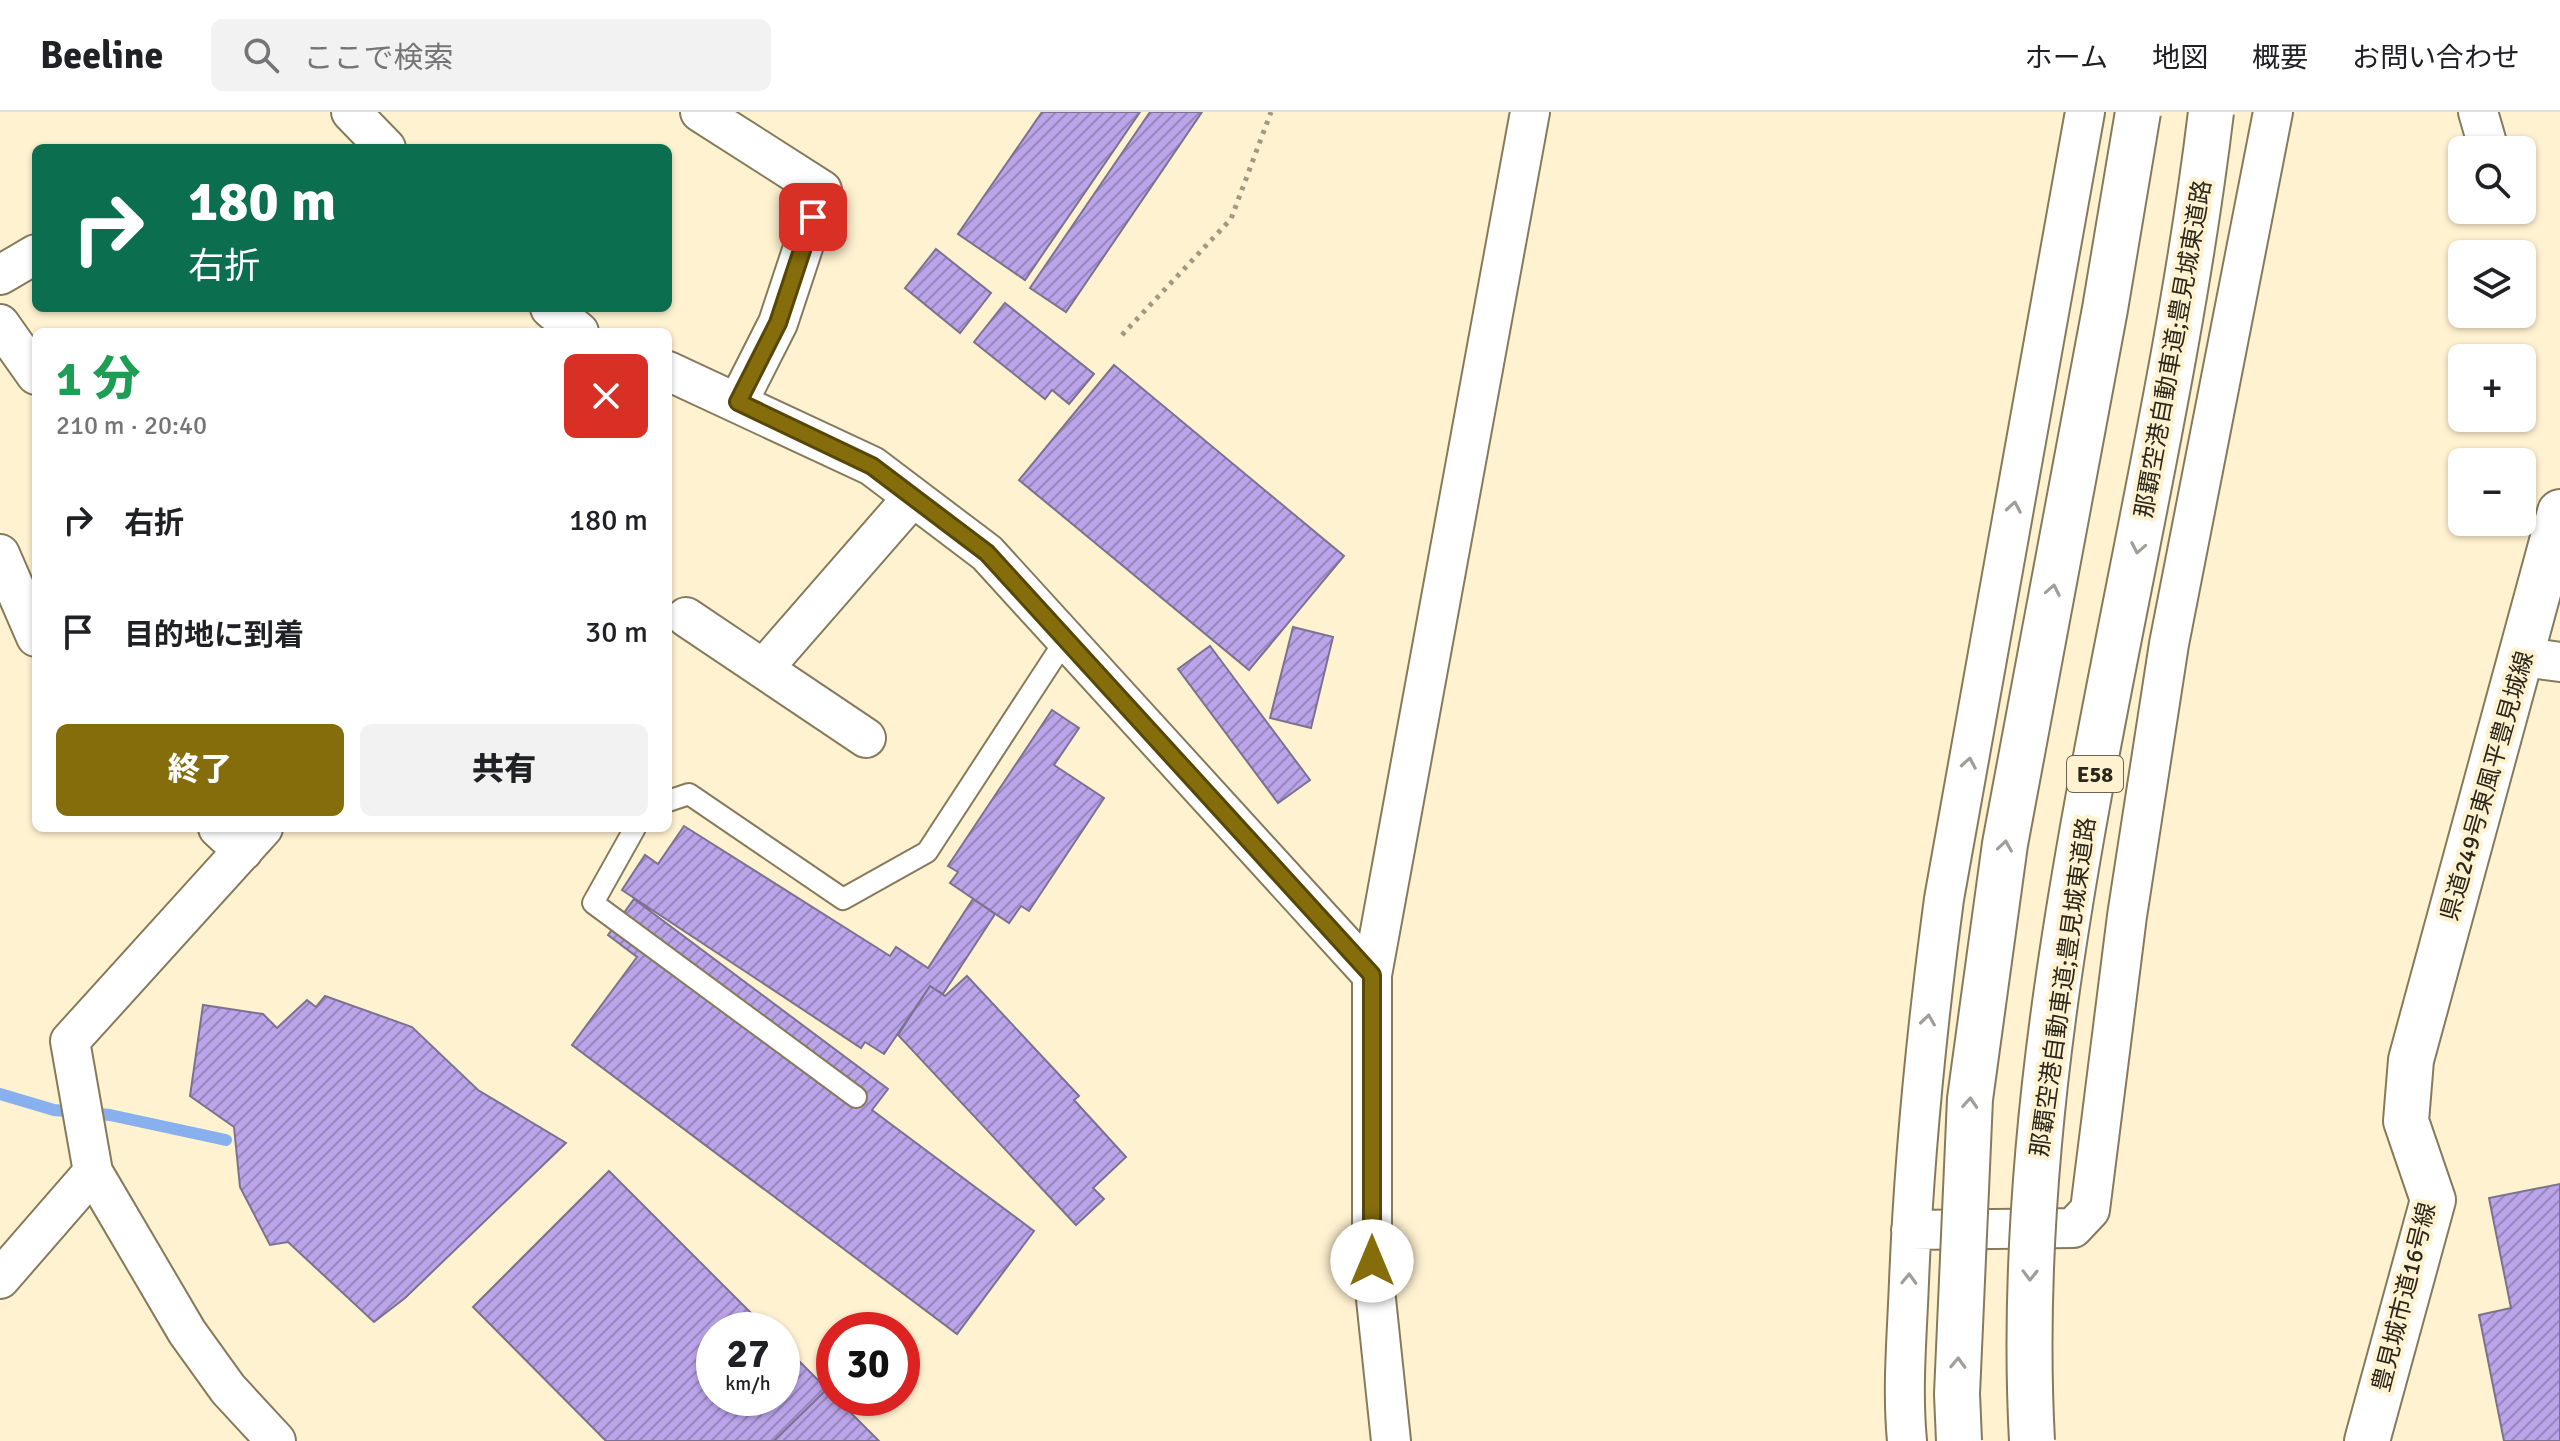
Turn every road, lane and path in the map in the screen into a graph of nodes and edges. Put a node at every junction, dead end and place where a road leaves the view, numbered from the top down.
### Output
1 (700, 112) edge
2 (1271, 112) edge
3 (1530, 112) edge
4 (2085, 112) edge
5 (2138, 112) edge
6 (2211, 112) edge
7 (2273, 112) edge
8 (2478, 112) edge
9 (2485, 136) edge
10 (32, 256) edge
11 (0, 275) edge
12 (555, 312) edge
13 (0, 324) edge
14 (574, 328) edge
15 (1122, 335) dead end
16 (32, 369) edge
17 (672, 373) edge
18 (738, 402) junction
19 (913, 497) junction
20 (2560, 512) edge
21 (0, 554) edge
22 (686, 617) dead end
23 (32, 628) edge
24 (1066, 639) junction
25 (2542, 660) edge
26 (763, 669) junction
27 (866, 738) dead end
28 (672, 800) edge
29 (633, 832) edge
30 (241, 836) edge
31 (1372, 975) junction
32 (2411, 1060) joint
33 (856, 1097) dead end
34 (93, 1172) junction
35 (1911, 1230) junction
36 (0, 1279) edge
37 (276, 1441) edge
38 (1391, 1441) edge
39 (1907, 1441) edge
40 (1959, 1441) edge
41 (2032, 1441) edge
42 (2367, 1441) edge

1 - 18 street
2 - 15 path
3 - 31 street
35 -> 4 street
40 -> 5 main road, bridge
6 -> 41 main road, 那覇空港自動車道;豊見城東道路 / E58, bridge
7 - 35 street
8 - 9 street
10 - 11 street
12 - 14 street
13 - 16 street
17 - 18 street
18 - 19 street
19 - 24 street
19 - 26 street
20 - 25 main road, 県道249号東風平豊見城線
21 - 23 street
22 - 26 street
24 - 28 lane
24 - 31 street
25 - 32 main road, 県道249号東風平豊見城線
26 - 27 street
29 - 33 lane
30 - 34 street
31 - 38 street
32 - 42 main road, 豊見城市道16号線
34 - 36 street
34 - 37 street
39 -> 35 street

